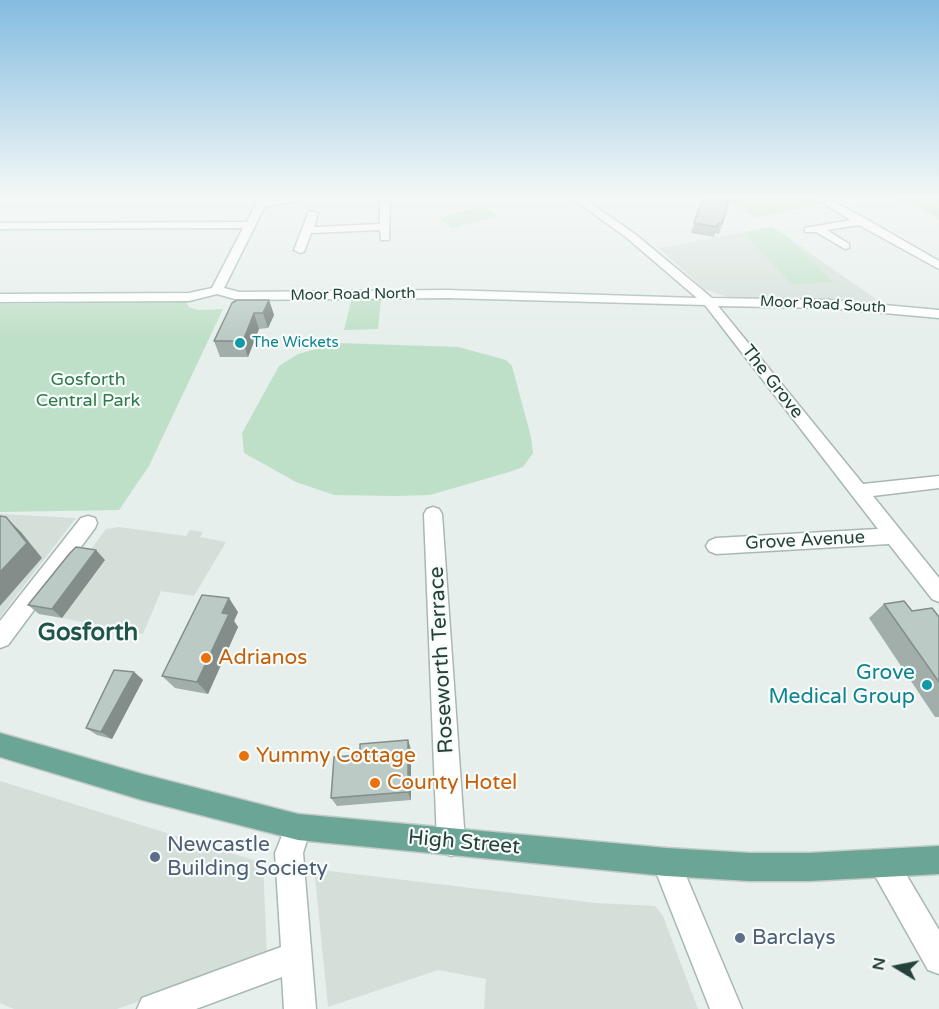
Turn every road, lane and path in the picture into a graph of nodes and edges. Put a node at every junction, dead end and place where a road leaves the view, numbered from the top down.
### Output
1 (240, 245) edge
2 (302, 245) edge
3 (642, 245) edge
4 (903, 245) edge
5 (300, 250) dead end
6 (939, 266) edge
7 (217, 290) junction
8 (0, 298) edge
9 (707, 300) junction
10 (939, 314) edge
11 (939, 482) edge
12 (858, 491) junction
13 (433, 514) dead end
14 (88, 523) dead end
15 (894, 536) junction
16 (716, 546) dead end
17 (939, 593) edge
18 (0, 638) edge
19 (0, 745) edge
20 (298, 827) junction
21 (451, 842) junction
22 (939, 860) edge
23 (666, 862) junction
24 (884, 864) junction
25 (296, 957) junction
26 (939, 959) edge
27 (153, 1009) edge
28 (300, 1009) edge
29 (726, 1009) edge

1 - 7 street
2 - 5 street
3 - 9 street, The Grove
4 - 6 street
7 - 8 street, Moor Road North
7 - 9 street, Moor Road North
9 - 10 street, Moor Road South
9 - 12 street, The Grove
11 - 12 street
12 - 15 street, The Grove
13 - 21 street, Roseworth Terrace
14 - 18 street
15 - 16 street, Grove Avenue
15 - 17 street, The Grove
19 - 20 main road, High Street
20 - 21 main road, High Street
20 - 25 street
21 - 23 main road, High Street
22 - 24 main road, High Street
23 - 24 main road, High Street
23 - 29 street
24 - 26 street
25 - 27 street
25 - 28 street

